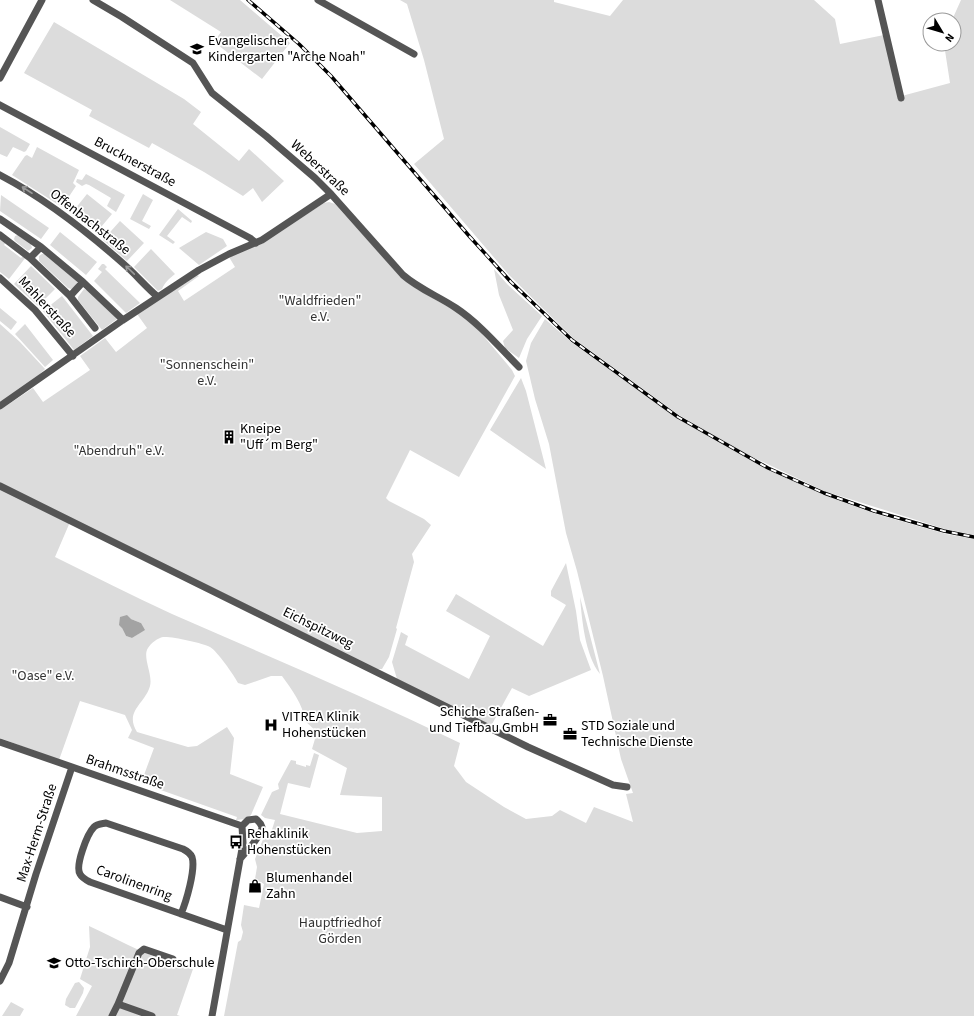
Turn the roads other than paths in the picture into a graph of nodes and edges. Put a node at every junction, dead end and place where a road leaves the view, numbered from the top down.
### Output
1 (42, 0) edge
2 (93, 0) edge
3 (318, 0) edge
4 (878, 0) edge
5 (414, 54) dead end
6 (0, 78) edge
7 (901, 98) dead end
8 (0, 105) edge
9 (0, 175) edge
10 (331, 194) junction
11 (0, 220) edge
12 (0, 235) edge
13 (256, 243) junction
14 (41, 247) junction
15 (30, 258) junction
16 (0, 278) edge
17 (83, 282) junction
18 (70, 296) junction
19 (158, 297) junction
20 (123, 320) junction
21 (95, 328) dead end
22 (73, 356) junction
23 (519, 367) dead end
24 (0, 406) edge
25 (0, 486) edge
26 (0, 742) edge
27 (72, 767) junction
28 (627, 787) dead end
29 (242, 826) junction
30 (240, 860) junction
31 (0, 897) edge
32 (27, 907) junction
33 (181, 914) junction
34 (226, 930) junction
35 (173, 959) dead end
36 (0, 981) edge
37 (118, 1004) junction
38 (112, 1016) edge
39 (152, 1016) edge
40 (212, 1016) edge

1 - 6 street
2 - 10 street, Weberstraße
3 - 5 street
4 - 7 street
8 - 13 street, Brucknerstraße
19 -> 9 street, Offenbachstraße
10 - 13 street
10 - 23 street, Weberstraße
11 - 14 street
12 - 15 street
13 - 19 street
14 - 15 street
14 - 17 street
15 - 18 street
16 - 22 street, Mahlerstraße
17 - 18 street
17 - 20 street
18 - 21 street
19 - 20 street
20 - 22 street
22 - 24 street
25 - 28 street, Eichspitzweg
26 - 27 street, Brahmsstraße
27 - 29 street, Brahmsstraße
27 - 32 street, Max-Herm-Straße
29 - 30 street
29 - 30 street
30 - 34 street
31 - 32 street
32 - 36 street, Max-Herm-Straße
33 - 33 street, Carolinenring
33 - 34 street, Carolinenring
34 - 40 street
35 - 37 street
37 - 38 street
37 - 39 street

